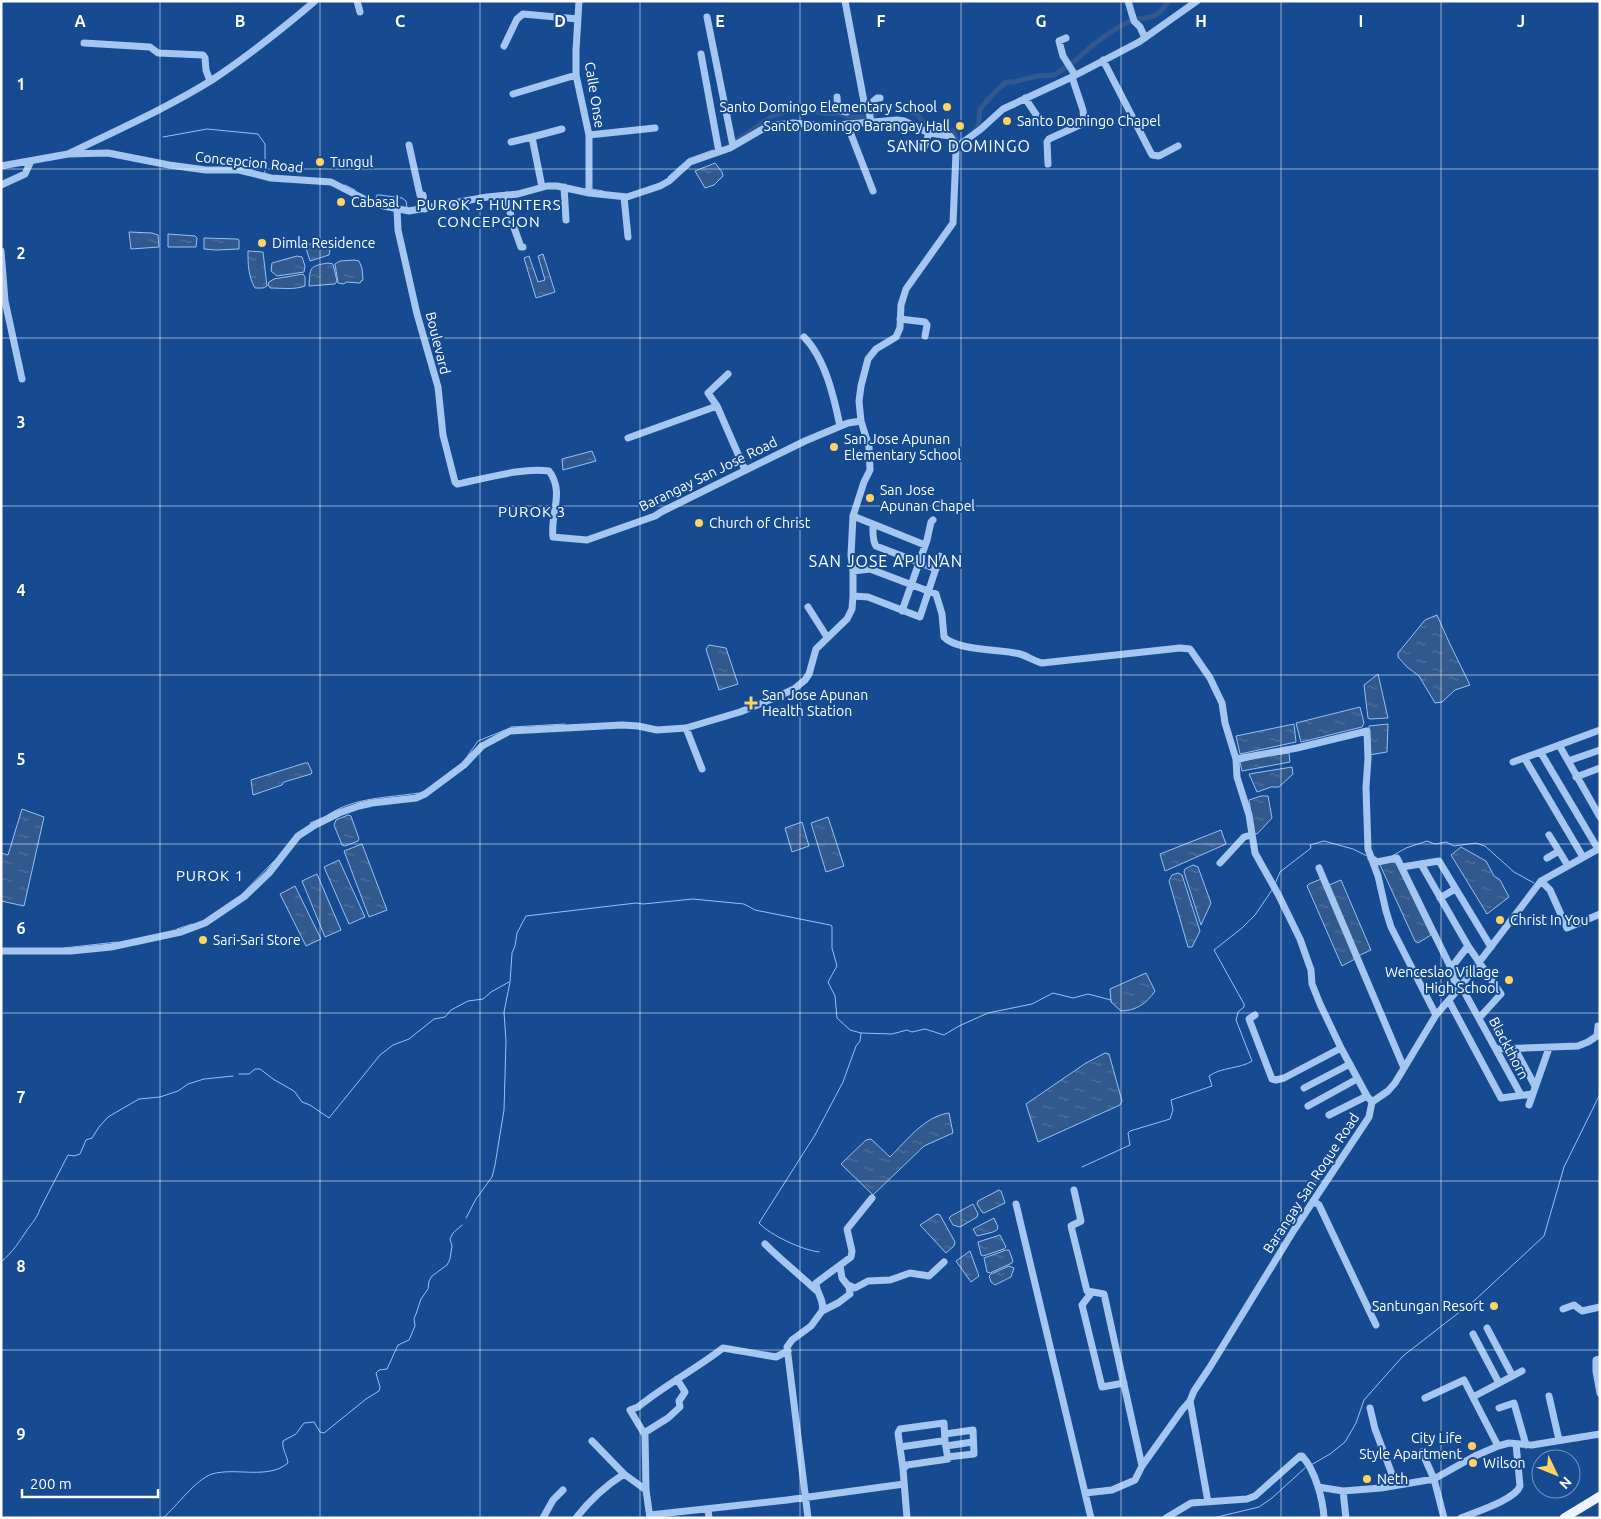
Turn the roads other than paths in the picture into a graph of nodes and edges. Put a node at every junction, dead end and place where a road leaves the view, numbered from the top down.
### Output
1 (315, 1) edge
2 (357, 1) edge
3 (579, 1) edge
4 (845, 1) edge
5 (1128, 1) edge
6 (1197, 1) edge
7 (360, 12) dead end
8 (707, 18) dead end
9 (578, 19) junction
10 (1066, 38) dead end
11 (1145, 38) junction
12 (84, 43) dead end
13 (504, 46) dead end
14 (701, 54) dead end
15 (1102, 60) junction
16 (576, 75) junction
17 (1073, 76) junction
18 (210, 81) junction
19 (513, 94) dead end
20 (837, 97) dead end
21 (880, 98) dead end
22 (1026, 98) junction
23 (866, 107) junction
24 (870, 119) junction
25 (1039, 119) dead end
26 (847, 124) junction
27 (655, 128) dead end
28 (562, 129) dead end
29 (930, 133) junction
30 (589, 136) junction
31 (532, 137) junction
32 (511, 142) dead end
33 (909, 143) dead end
34 (409, 145) dead end
35 (733, 146) junction
36 (1178, 146) dead end
37 (955, 148) junction
38 (719, 152) junction
39 (68, 154) junction
40 (31, 161) junction
41 (1048, 164) dead end
42 (1, 166) edge
43 (1, 185) edge
44 (542, 186) junction
45 (564, 187) junction
46 (589, 190) junction
47 (873, 190) dead end
48 (507, 196) junction
49 (624, 197) junction
50 (424, 208) junction
51 (397, 209) junction
52 (566, 220) dead end
53 (628, 237) dead end
54 (523, 247) dead end
55 (1, 252) edge
56 (900, 319) junction
57 (925, 336) dead end
58 (804, 337) dead end
59 (728, 374) dead end
60 (22, 378) dead end
61 (717, 406) junction
62 (861, 421) junction
63 (840, 426) junction
64 (628, 438) dead end
65 (745, 470) junction
66 (558, 490) joint
67 (853, 516) junction
68 (933, 520) dead end
69 (874, 524) junction
70 (925, 546) junction
71 (940, 556) dead end
72 (919, 562) junction
73 (936, 569) junction
74 (854, 571) junction
75 (911, 585) junction
76 (928, 592) junction
77 (853, 596) junction
78 (808, 607) dead end
79 (902, 611) junction
80 (827, 637) junction
81 (686, 728) junction
82 (1600, 730) edge
83 (1559, 745) junction
84 (1600, 750) edge
85 (1541, 753) junction
86 (1236, 759) junction
87 (1525, 759) junction
88 (1568, 761) junction
89 (1513, 762) dead end
90 (702, 768) dead end
91 (1600, 768) edge
92 (1576, 776) junction
93 (1600, 817) edge
94 (1251, 835) junction
95 (1549, 835) dead end
96 (1599, 849) edge
97 (1559, 851) junction
98 (1583, 857) junction
99 (1371, 858) junction
100 (1547, 858) dead end
101 (1220, 863) dead end
102 (1421, 864) junction
103 (1568, 866) junction
104 (1402, 867) junction
105 (1319, 868) dead end
106 (1541, 881) junction
107 (1456, 889) junction
108 (1440, 898) junction
109 (1600, 914) edge
110 (1468, 946) junction
111 (1491, 947) junction
112 (1, 952) edge
113 (1479, 962) junction
114 (1451, 968) junction
115 (1461, 986) junction
116 (1448, 1001) junction
117 (1255, 1015) dead end
118 (1436, 1015) junction
119 (1479, 1018) junction
120 (1598, 1026) dead end
121 (1341, 1048) junction
122 (1549, 1048) junction
123 (1496, 1049) junction
124 (1516, 1049) junction
125 (1350, 1064) junction
126 (1404, 1068) junction
127 (1358, 1079) junction
128 (1535, 1086) junction
129 (1304, 1088) dead end
130 (1532, 1094) junction
131 (1521, 1095) junction
132 (1367, 1096) junction
133 (1372, 1102) junction
134 (1529, 1105) dead end
135 (1308, 1106) dead end
136 (1329, 1115) dead end
137 (1074, 1190) dead end
138 (872, 1198) dead end
139 (1313, 1201) junction
140 (1016, 1204) dead end
141 (765, 1244) dead end
142 (944, 1262) dead end
143 (840, 1266) junction
144 (848, 1285) junction
145 (818, 1291) junction
146 (1092, 1292) junction
147 (1600, 1307) edge
148 (1563, 1309) dead end
149 (822, 1311) junction
150 (1376, 1325) dead end
151 (1487, 1328) dead end
152 (1473, 1334) dead end
153 (788, 1351) junction
154 (1600, 1359) edge
155 (1522, 1371) dead end
156 (1512, 1375) junction
157 (677, 1379) junction
158 (1124, 1383) junction
159 (1499, 1383) junction
160 (1600, 1393) edge
161 (1549, 1396) dead end
162 (1473, 1397) junction
163 (1425, 1398) dead end
164 (1190, 1401) junction
165 (1370, 1408) dead end
166 (1499, 1408) dead end
167 (644, 1433) junction
168 (1600, 1434) edge
169 (1559, 1440) junction
170 (592, 1441) dead end
171 (945, 1441) junction
172 (973, 1442) junction
173 (1516, 1444) junction
174 (1526, 1445) junction
175 (1498, 1446) junction
176 (900, 1447) junction
177 (1422, 1452) dead end
178 (947, 1457) junction
179 (1142, 1466) junction
180 (903, 1469) junction
181 (624, 1474) junction
182 (1434, 1479) junction
183 (904, 1484) junction
184 (1396, 1485) junction
185 (1318, 1487) junction
186 (563, 1490) dead end
187 (646, 1490) junction
188 (1343, 1491) junction
189 (1085, 1493) junction
190 (1600, 1496) edge
191 (806, 1497) junction
192 (1208, 1502) junction
193 (708, 1509) junction
194 (698, 1514) edge
195 (650, 1517) edge
196 (543, 1518) edge
197 (576, 1518) edge
198 (708, 1518) edge
199 (808, 1518) edge
200 (907, 1518) edge
201 (1091, 1518) edge
202 (1166, 1518) edge
203 (1324, 1518) edge
204 (1346, 1518) edge
205 (1444, 1518) edge
206 (1461, 1518) edge
207 (1564, 1518) edge

1 - 18 street
2 - 7 street
3 - 9 street, Calle Onse
4 - 23 street
5 - 11 street
6 - 11 street
8 - 35 street
9 - 13 street
9 - 16 street, Calle Onse
10 - 17 street
11 - 15 street
12 - 18 street
14 - 38 street
15 - 17 street
15 - 36 street
16 - 19 street
16 - 30 street, Calle Onse
17 - 22 street
17 - 41 street
18 - 39 street
20 - 23 street
21 - 23 street
22 - 25 street
22 - 37 street
23 - 24 street
24 - 26 street
24 - 29 street
26 - 35 street
26 - 47 street
27 - 30 street
28 - 31 street
29 - 33 street
29 - 37 street
30 - 46 street, Calle Onse
31 - 32 street
31 - 44 street
34 - 50 street
35 - 38 street
37 - 56 street
38 - 49 street
39 - 40 street, Concepcion Road
39 - 51 street, Concepcion Road
40 - 42 street, Concepcion Road
40 - 43 street
44 - 45 street, Concepcion Road
44 - 48 street, Concepcion Road
45 - 46 street, Concepcion Road
45 - 52 street
46 - 49 street, Concepcion Road
48 - 50 street, Concepcion Road
48 - 54 street
49 - 53 street
50 - 51 street, Concepcion Road
51 - 66 street, Boulevard
55 - 60 street
56 - 57 street
56 - 62 street
58 - 63 street
59 - 61 street
61 - 64 street
61 - 65 street
62 - 63 street, Barangay San Jose Road
62 - 67 street
63 - 65 street, Barangay San Jose Road
65 - 66 street, Barangay San Jose Road
67 - 69 street
67 - 74 street
68 - 70 street
69 - 70 street
69 - 72 street
70 - 72 street
71 - 73 street
72 - 73 street
72 - 75 street
73 - 76 street
74 - 75 street
74 - 77 street
75 - 76 street
75 - 79 street
76 - 79 street
76 - 86 street, Barangay San Roque Road
77 - 79 street
77 - 80 street
78 - 80 street
80 - 81 street
81 - 90 street
81 - 112 street
82 - 83 street
83 - 85 street
83 - 88 street
84 - 88 street
85 - 87 street
85 - 96 street
86 - 94 street, Barangay San Roque Road
86 - 99 street
87 - 89 street
87 - 98 street
88 - 92 street
91 - 92 street
92 - 93 street
94 - 101 street
94 - 121 street, Barangay San Roque Road
95 - 97 street
96 - 98 street
97 - 100 street
97 - 103 street
98 - 103 street
99 - 104 street
99 - 118 street
102 - 104 street
102 - 107 street
102 - 108 street
103 - 106 street
104 - 114 street, Blackthorn
105 - 126 street
106 - 109 street
106 - 111 street
107 - 108 street
107 - 111 street
108 - 110 street
110 - 113 street
110 - 114 street
111 - 113 street
113 - 115 street
113 - 119 street
114 - 115 street, Blackthorn
115 - 116 street
115 - 119 street, Blackthorn
116 - 118 street
116 - 131 street
117 - 121 street
118 - 126 street
119 - 123 street, Blackthorn
120 - 122 street
121 - 125 street, Barangay San Roque Road
122 - 124 street
122 - 128 street
123 - 124 street
123 - 131 street, Blackthorn
124 - 128 street
125 - 127 street, Barangay San Roque Road
125 - 129 street
126 - 133 street
127 - 132 street, Barangay San Roque Road
127 - 135 street
128 - 130 street
130 - 131 street
130 - 134 street
132 - 133 street, Barangay San Roque Road
132 - 136 street
133 - 139 street, Barangay San Roque Road
137 - 146 street
138 - 143 street
139 - 150 street
139 - 164 street, Barangay San Roque Road
140 - 189 street
141 - 145 street
142 - 144 street
143 - 144 street
143 - 145 street
144 - 149 street
145 - 149 street
146 - 158 street
146 - 158 street
147 - 148 street
149 - 153 street
151 - 156 street
152 - 159 street
153 - 157 street
153 - 191 street
154 - 160 street
155 - 156 street
156 - 159 street
157 - 167 street
157 - 167 street
158 - 179 street
159 - 162 street
161 - 169 street
162 - 163 street
162 - 175 street
164 - 179 street, Barangay San Roque Road
164 - 192 street
165 - 184 street
166 - 174 street
167 - 187 street
168 - 169 street
169 - 174 street
170 - 181 street
171 - 172 street
171 - 172 street
171 - 176 street
171 - 176 street
171 - 178 street
172 - 178 street
173 - 174 street
173 - 175 street
173 - 206 street
175 - 182 street
176 - 180 street
177 - 182 street
178 - 180 street
179 - 189 street, Barangay San Roque Road
180 - 183 street
181 - 187 street
181 - 197 street
182 - 184 street
182 - 205 street
183 - 191 street
183 - 200 street
184 - 188 street
185 - 188 street
185 - 192 street
185 - 203 street
186 - 196 street
187 - 195 street
188 - 204 street
189 - 201 street
190 - 207 main road
191 - 193 street
191 - 199 street
192 - 202 street
193 - 194 street
193 - 198 street
194 - 195 street

